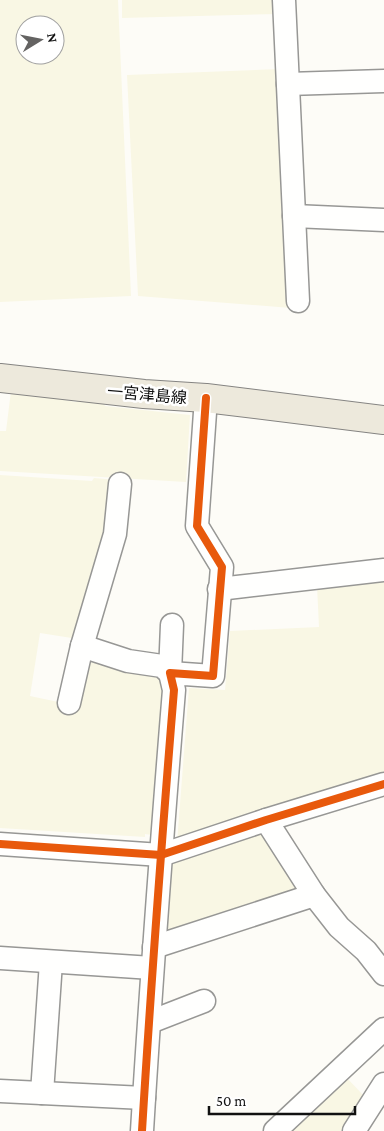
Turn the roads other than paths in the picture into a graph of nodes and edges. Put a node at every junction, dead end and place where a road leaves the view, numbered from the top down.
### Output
1 (284, 0) edge
2 (384, 81) edge
3 (288, 84) junction
4 (294, 216) junction
5 (384, 220) edge
6 (298, 301) dead end
7 (0, 378) edge
8 (206, 398) junction
9 (384, 420) edge
10 (120, 484) dead end
11 (384, 570) edge
12 (220, 589) junction
13 (172, 624) dead end
14 (82, 646) junction
15 (170, 673) junction
16 (69, 703) dead end
17 (384, 784) edge
18 (266, 820) junction
19 (0, 844) edge
20 (160, 855) junction
21 (314, 894) junction
22 (0, 958) edge
23 (153, 958) junction
24 (51, 962) junction
25 (384, 974) edge
26 (204, 1000) dead end
27 (150, 1022) junction
28 (384, 1029) edge
29 (384, 1084) edge
30 (0, 1091) edge
31 (42, 1093) junction
32 (144, 1098) junction
33 (142, 1131) edge
34 (275, 1131) edge
35 (354, 1131) edge

1 - 3 street
2 - 3 street
3 - 4 street
4 - 5 street
4 - 6 street
7 - 8 main road, 一宮津島線
8 - 9 main road, 一宮津島線
8 - 12 street
10 - 14 street
11 - 12 street
12 - 15 street
13 - 15 street
14 - 15 street
14 - 16 street
15 - 20 street
17 - 18 street
18 - 20 street
18 - 21 street
19 - 20 street
20 - 23 street
21 - 23 street
21 - 25 street
22 - 24 street
23 - 24 street
23 - 27 street
24 - 31 street
26 - 27 street
27 - 32 street
28 - 34 street
29 - 35 street
30 - 31 street
31 - 32 street
32 - 33 street

